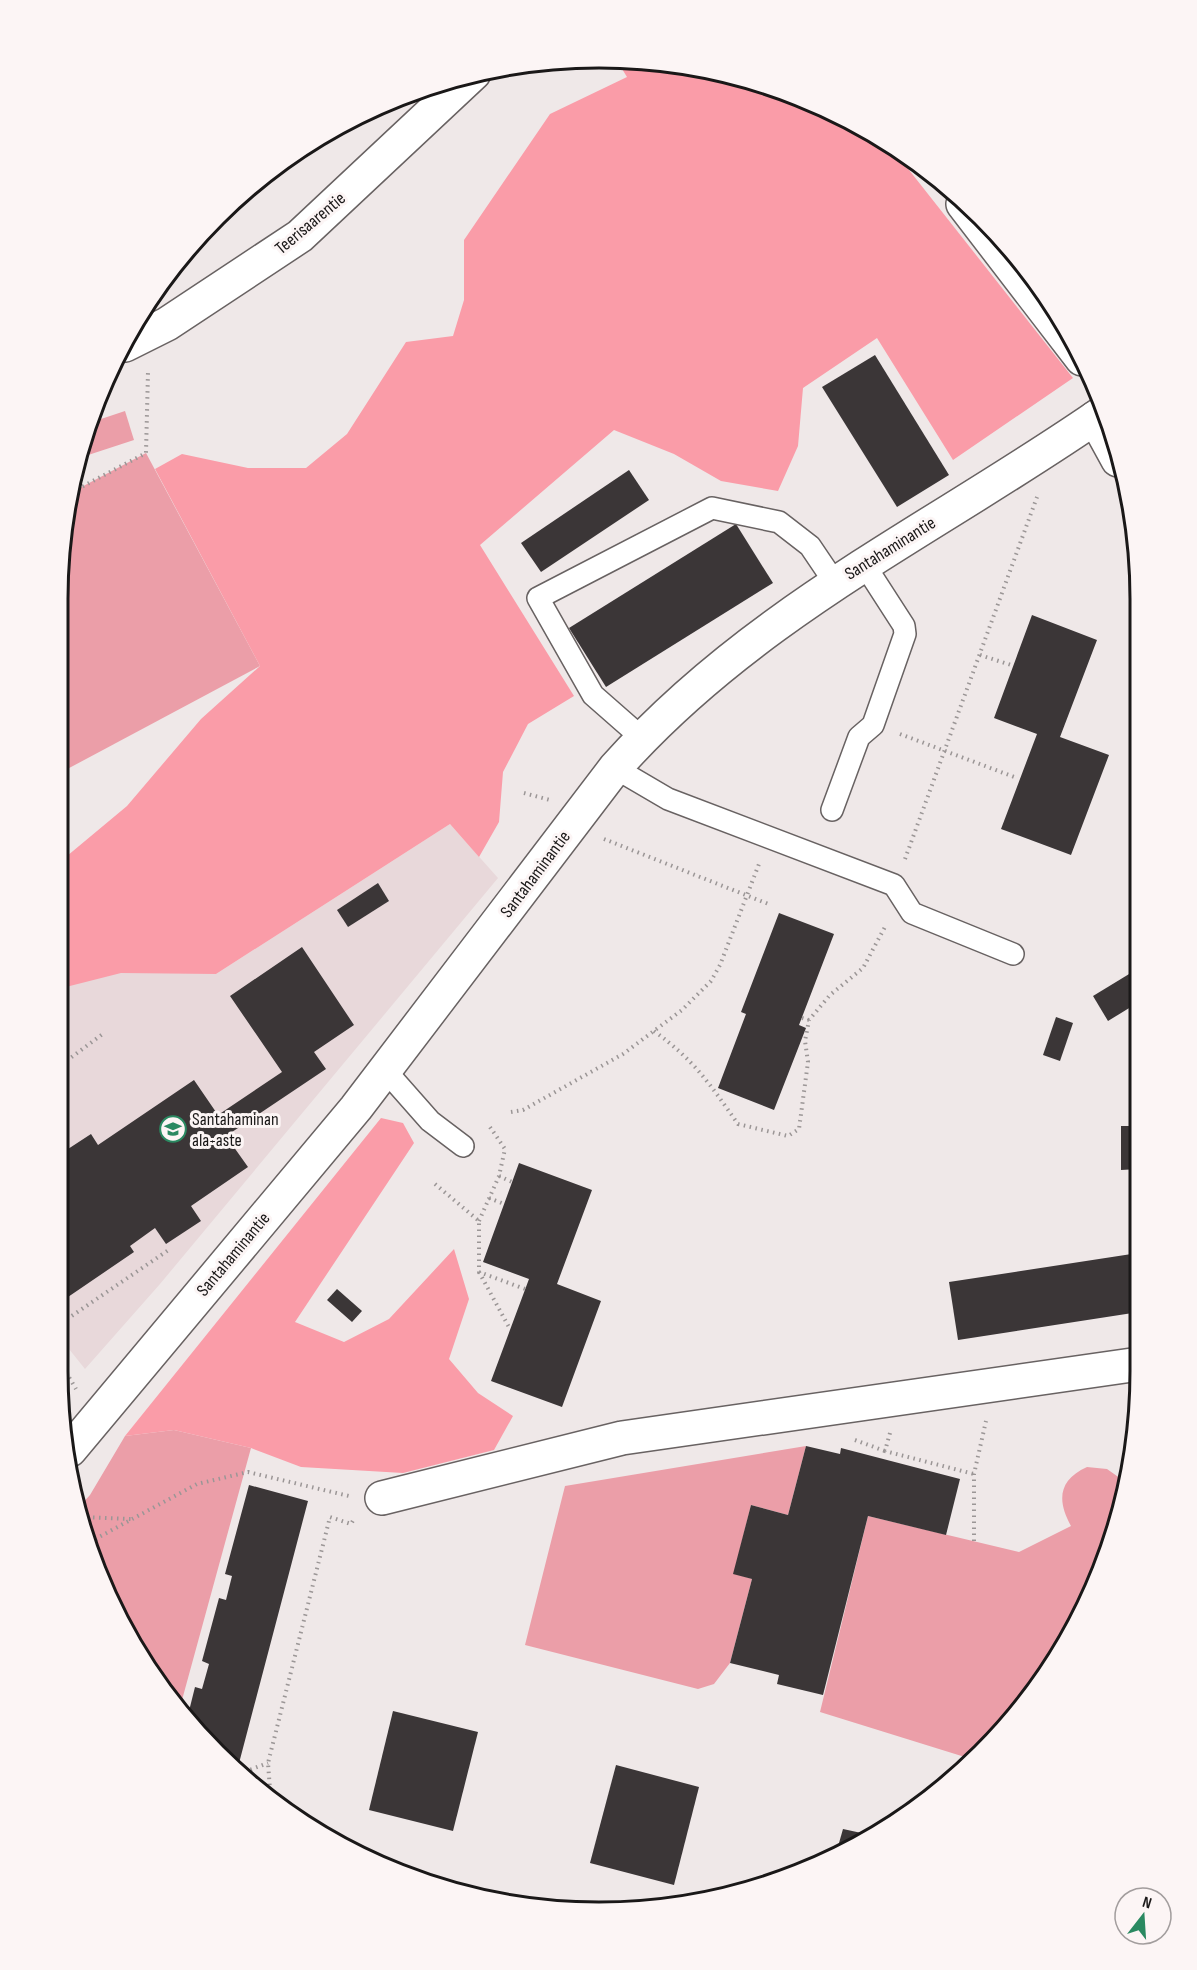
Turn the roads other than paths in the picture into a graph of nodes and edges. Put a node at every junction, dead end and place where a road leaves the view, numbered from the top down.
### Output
1 (460, 86) edge
2 (992, 242) edge
3 (1044, 309) edge
4 (137, 339) edge
5 (1097, 416) edge
6 (864, 564) junction
7 (835, 583) junction
8 (642, 738) junction
9 (615, 768) junction
10 (832, 810) dead end
11 (1013, 954) dead end
12 (385, 1070) junction
13 (463, 1146) dead end
14 (1130, 1365) edge
15 (73, 1446) edge
16 (374, 1499) road end

1 - 4 main road, Teerisaarentie
2 - 3 main road
5 - 6 main road, Santahaminantie
6 - 7 main road, Santahaminantie
6 - 10 lane
7 - 8 main road, Santahaminantie
7 - 8 lane
8 - 9 main road, Santahaminantie
9 - 11 lane
9 - 12 main road, Santahaminantie
12 - 13 lane
12 - 15 main road, Santahaminantie
14 - 16 main road

